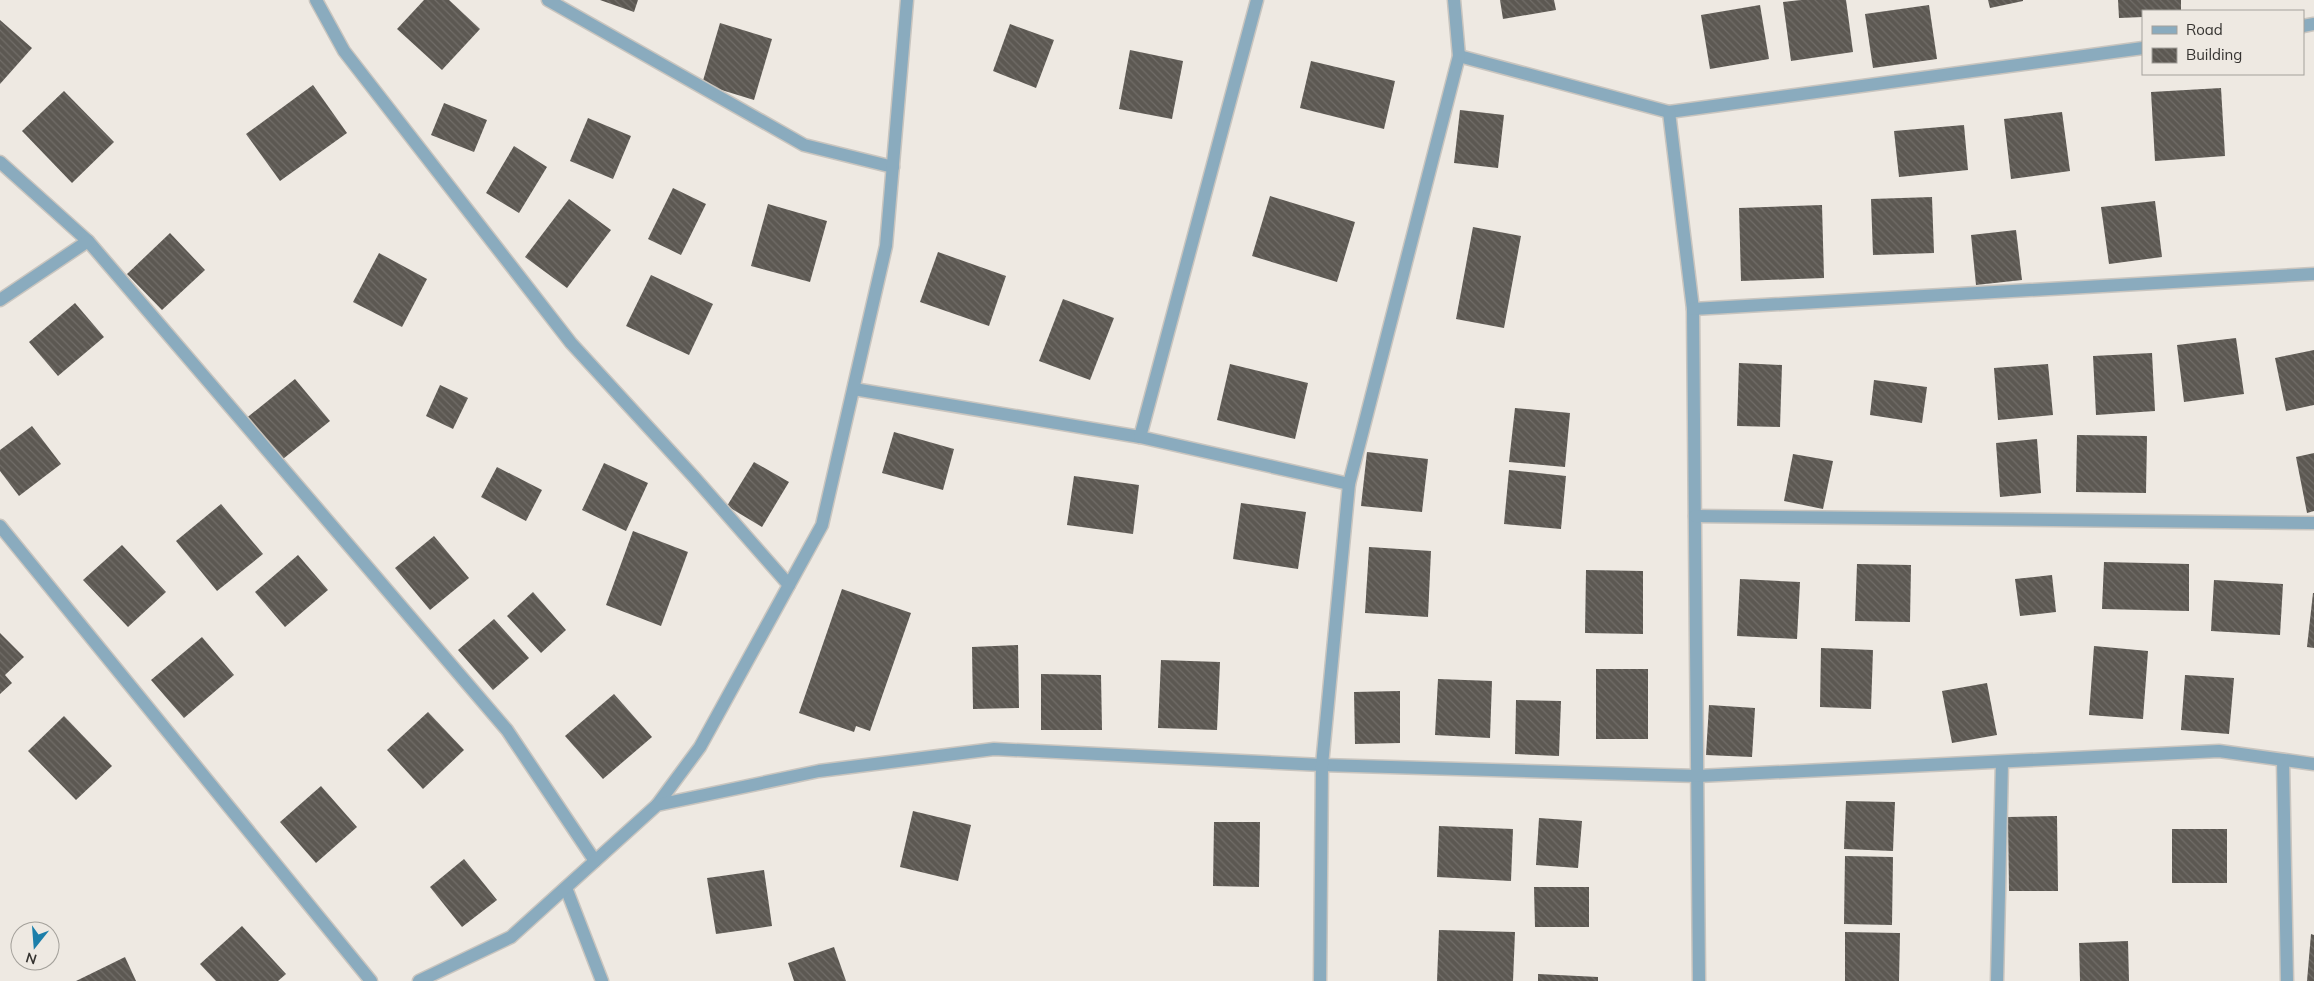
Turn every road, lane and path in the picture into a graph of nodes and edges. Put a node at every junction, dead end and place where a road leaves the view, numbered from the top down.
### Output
1 (316, 0) edge
2 (548, 0) edge
3 (907, 0) edge
4 (1257, 0) edge
5 (1454, 0) edge
6 (2142, 48) edge
7 (1459, 56) junction
8 (1669, 112) junction
9 (0, 162) edge
10 (893, 167) junction
11 (88, 241) junction
12 (2314, 274) edge
13 (0, 300) edge
14 (1693, 309) junction
15 (854, 389) junction
16 (1140, 437) junction
17 (1349, 484) junction
18 (1695, 516) junction
19 (2314, 523) edge
20 (0, 526) edge
21 (789, 585) junction
22 (2283, 760) junction
23 (2002, 762) junction
24 (2314, 764) edge
25 (1322, 765) junction
26 (1698, 776) junction
27 (657, 805) junction
28 (595, 861) junction
29 (566, 888) junction
30 (371, 981) edge
31 (419, 981) edge
32 (602, 981) edge
33 (1320, 981) edge
34 (1699, 981) edge
35 (1997, 981) edge
36 (2287, 981) edge

1 - 21 street
2 - 10 street
3 - 10 street
4 - 16 street
5 - 7 street
6 - 8 street
7 - 8 street
7 - 17 street
8 - 14 street
9 - 11 street
10 - 15 street
11 - 13 street
11 - 28 street
12 - 14 street
14 - 18 street
15 - 16 street
15 - 21 street
16 - 17 street
17 - 25 street
18 - 19 street
18 - 26 street
20 - 30 street
21 - 27 street
22 - 23 street
22 - 24 street
22 - 36 street
23 - 26 street
23 - 35 street
25 - 26 street
25 - 27 street
25 - 33 street
26 - 34 street
27 - 28 street
28 - 29 street
29 - 31 street
29 - 32 street

